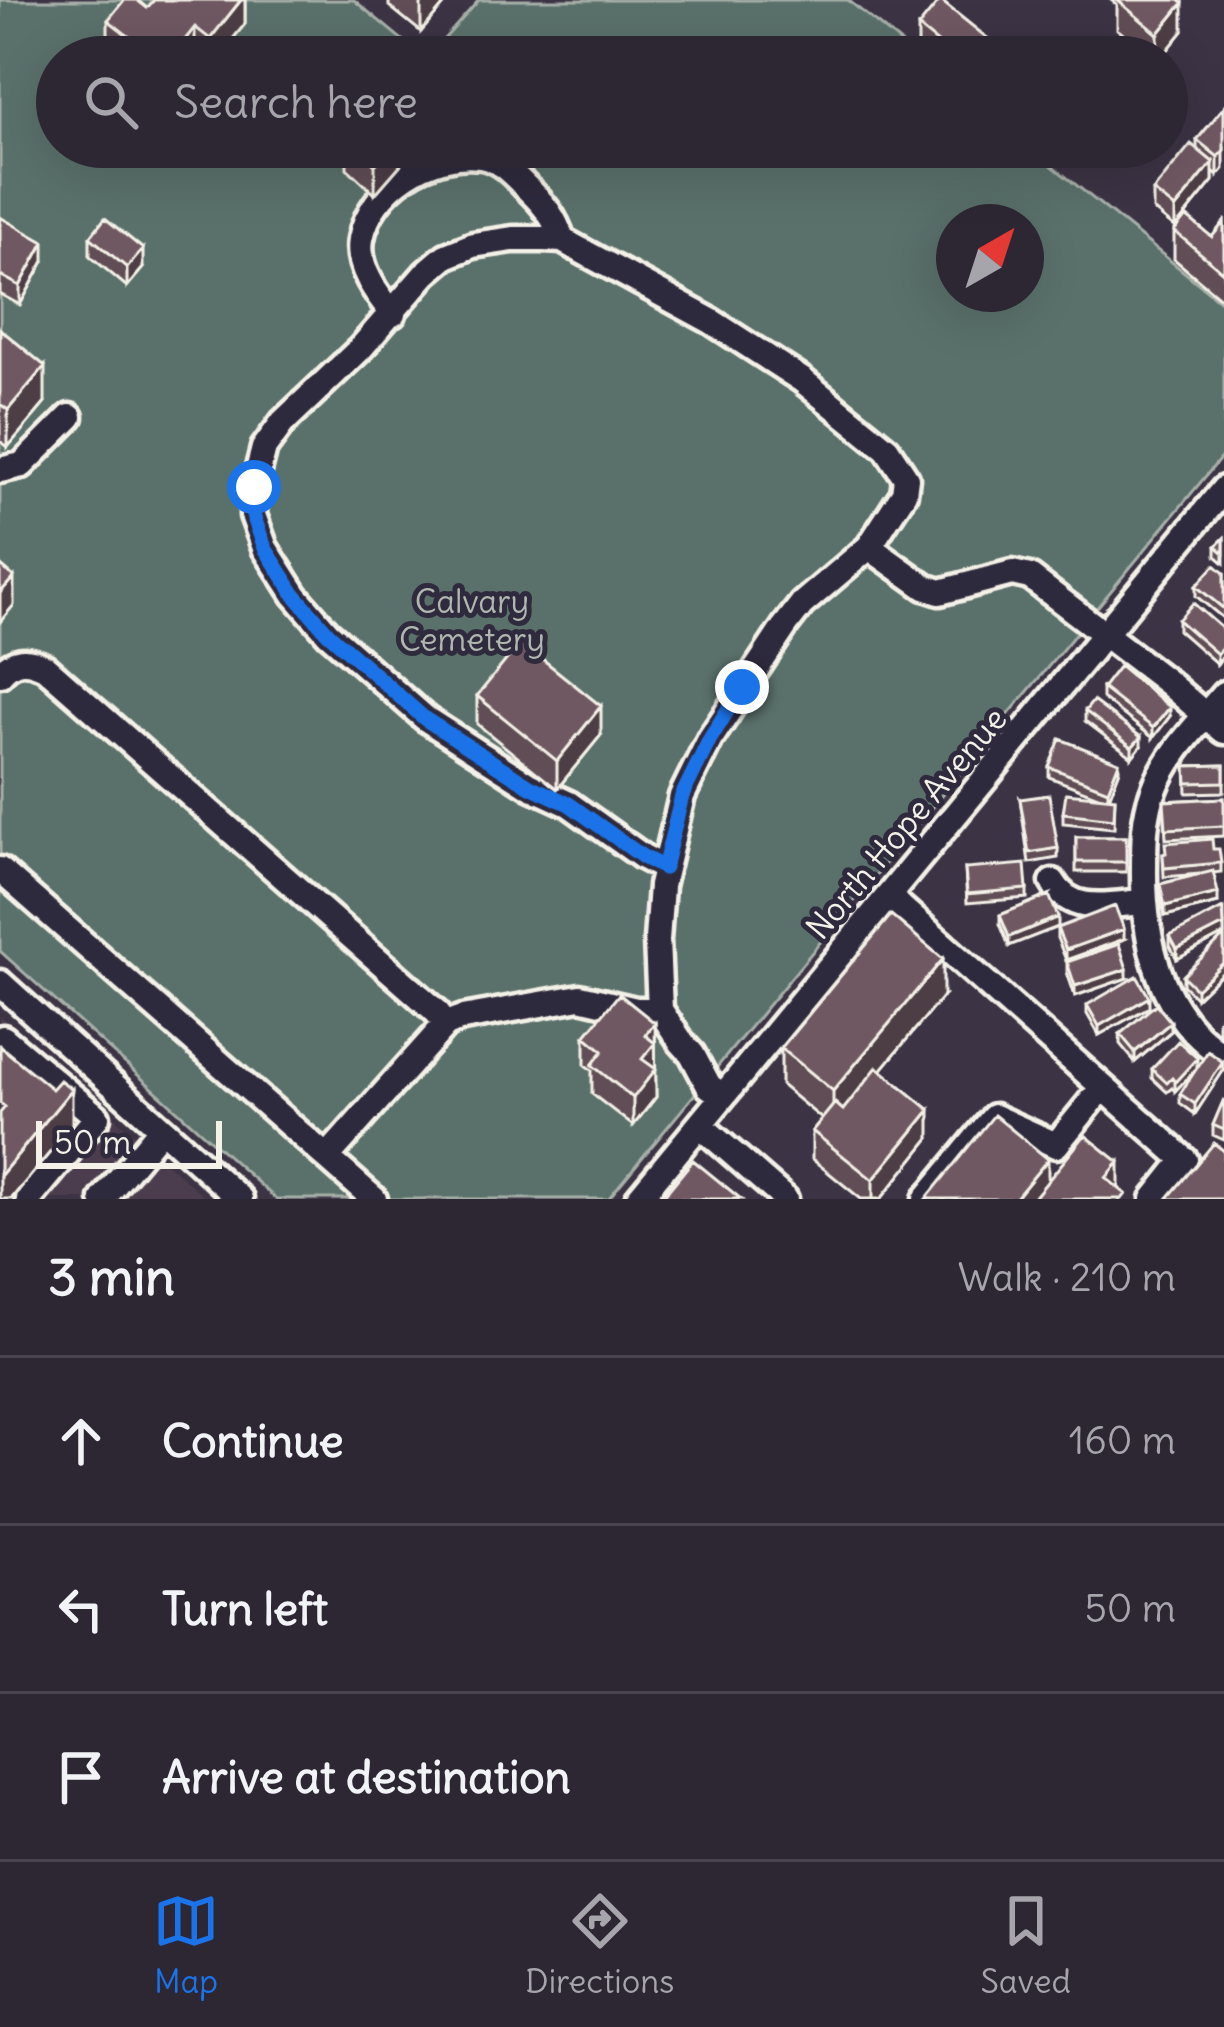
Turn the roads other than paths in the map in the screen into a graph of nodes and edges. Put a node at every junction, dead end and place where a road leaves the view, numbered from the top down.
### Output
1 (418, 168) edge
2 (506, 168) edge
3 (562, 240) junction
4 (393, 314) junction
5 (70, 418) dead end
6 (0, 470) edge
7 (1224, 489) edge
8 (869, 547) junction
9 (1105, 634) junction
10 (0, 674) edge
11 (1224, 694) edge
12 (1215, 724) edge
13 (664, 868) junction
14 (0, 869) edge
15 (1053, 882) dead end
16 (889, 896) junction
17 (1144, 902) junction
18 (0, 983) edge
19 (660, 1010) junction
20 (446, 1024) junction
21 (4, 1038) dead end
22 (1224, 1056) edge
23 (1103, 1087) junction
24 (713, 1108) junction
25 (160, 1129) junction
26 (326, 1157) junction
27 (224, 1194) edge
28 (28, 1199) edge
29 (104, 1199) edge
30 (374, 1199) edge
31 (638, 1199) edge
32 (785, 1199) edge
33 (926, 1199) edge
34 (1154, 1199) edge

1 - 4 street
2 - 3 street
3 - 4 street
3 - 8 street
4 - 13 street
5 - 6 street
7 - 9 street, North Hope Avenue
8 - 9 street
8 - 13 street
9 - 12 street
9 - 16 street, North Hope Avenue
10 - 20 street
11 - 12 street
12 - 17 street
13 - 19 street
14 - 26 street
15 - 17 street
16 - 23 street
16 - 24 street, North Hope Avenue
17 - 22 street
18 - 25 street
19 - 20 street
19 - 24 street
20 - 26 street
21 - 28 street
23 - 33 street
23 - 34 street
24 - 31 street, North Hope Avenue
24 - 32 street
25 - 27 street
25 - 29 street
26 - 30 street

